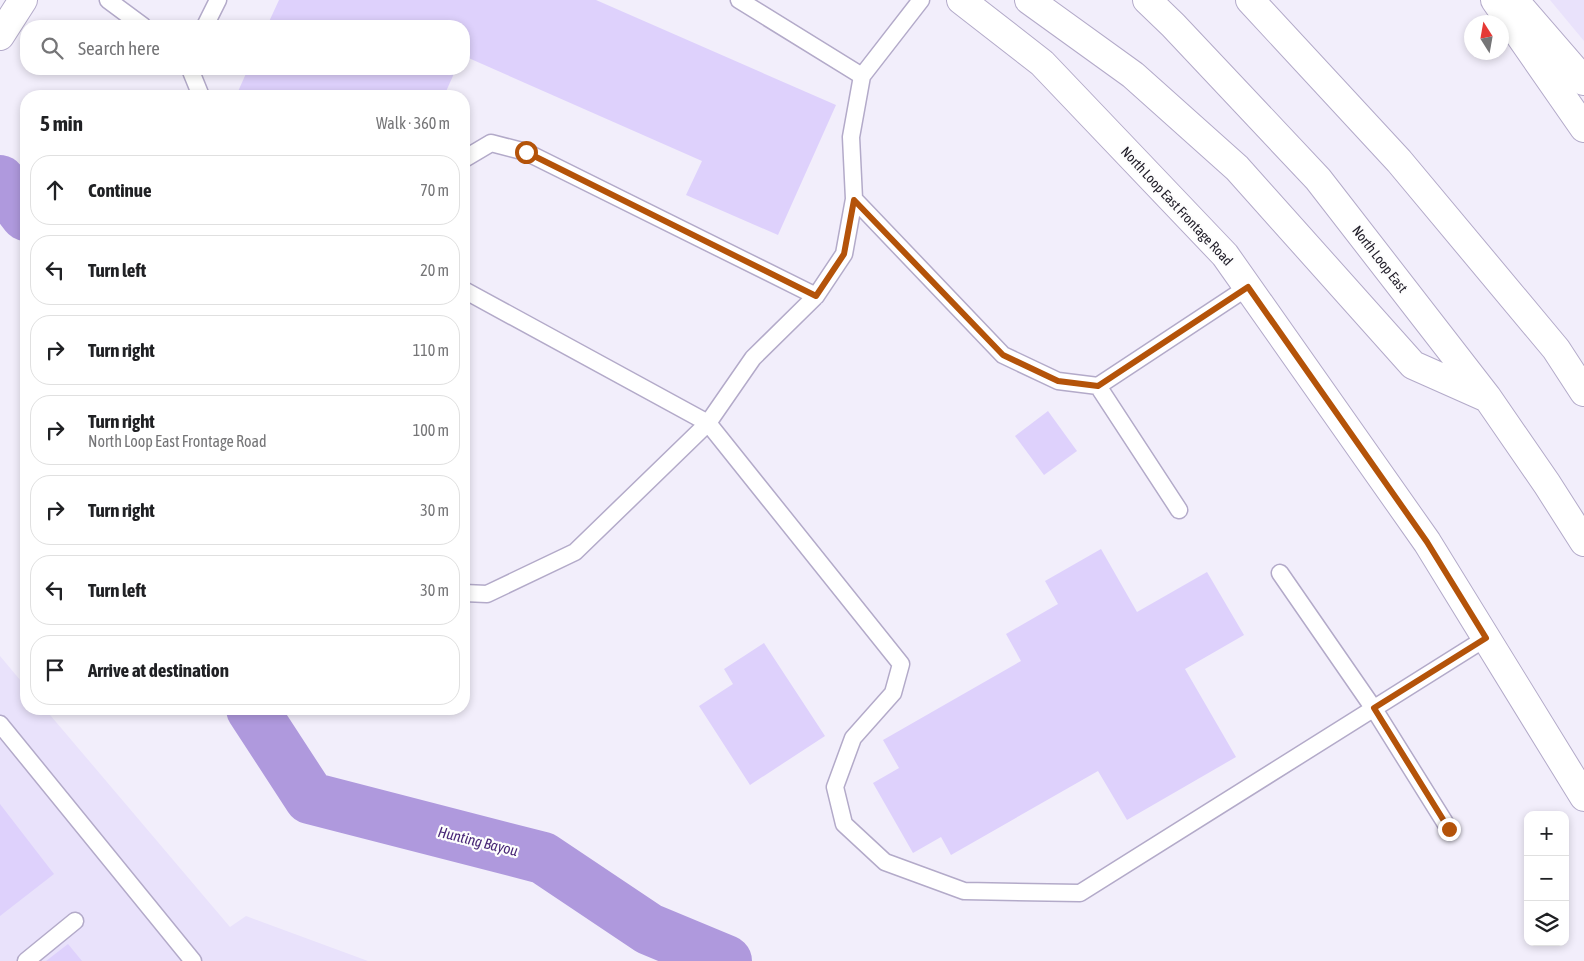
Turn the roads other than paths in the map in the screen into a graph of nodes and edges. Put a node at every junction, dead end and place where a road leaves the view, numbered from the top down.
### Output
1 (23, 0) edge
2 (108, 0) edge
3 (218, 0) edge
4 (739, 0) edge
5 (921, 0) edge
6 (961, 0) edge
7 (1029, 0) edge
8 (1147, 0) edge
9 (1250, 0) edge
10 (1495, 0) edge
11 (1514, 0) edge
12 (126, 6) edge
13 (7, 20) edge
14 (137, 20) edge
15 (208, 20) edge
16 (192, 75) edge
17 (862, 76) junction
18 (1584, 81) edge
19 (199, 90) edge
20 (1584, 128) edge
21 (470, 155) edge
22 (854, 200) junction
23 (1248, 287) junction
24 (470, 293) edge
25 (816, 296) junction
26 (1098, 386) junction
27 (1584, 392) edge
28 (1487, 398) junction
29 (708, 423) junction
30 (1179, 510) dead end
31 (1584, 542) edge
32 (1280, 573) dead end
33 (470, 593) edge
34 (1486, 638) junction
35 (1374, 708) junction
36 (0, 724) edge
37 (1584, 797) edge
38 (1449, 829) dead end
39 (75, 921) dead end
40 (26, 961) edge
41 (193, 961) edge

1 - 13 main road
2 - 12 lane
3 - 15 lane
4 - 17 lane
5 - 17 lane
6 - 23 main road, North Loop East Frontage Road
7 - 28 main road
8 - 28 main road, North Loop East
9 - 27 main road
10 - 20 main road
11 - 18 main road
12 - 14 lane
16 - 19 lane
17 - 22 lane
21 - 25 lane
22 - 25 lane
22 - 26 lane
23 - 26 lane
23 - 34 main road, North Loop East Frontage Road
24 - 29 lane
25 - 29 lane
26 - 30 lane
28 - 31 main road, North Loop East
29 - 33 lane
29 - 35 lane
32 - 35 lane
34 - 35 lane
34 - 37 main road, North Loop East Frontage Road
35 - 38 lane
36 - 41 lane
39 - 40 lane

